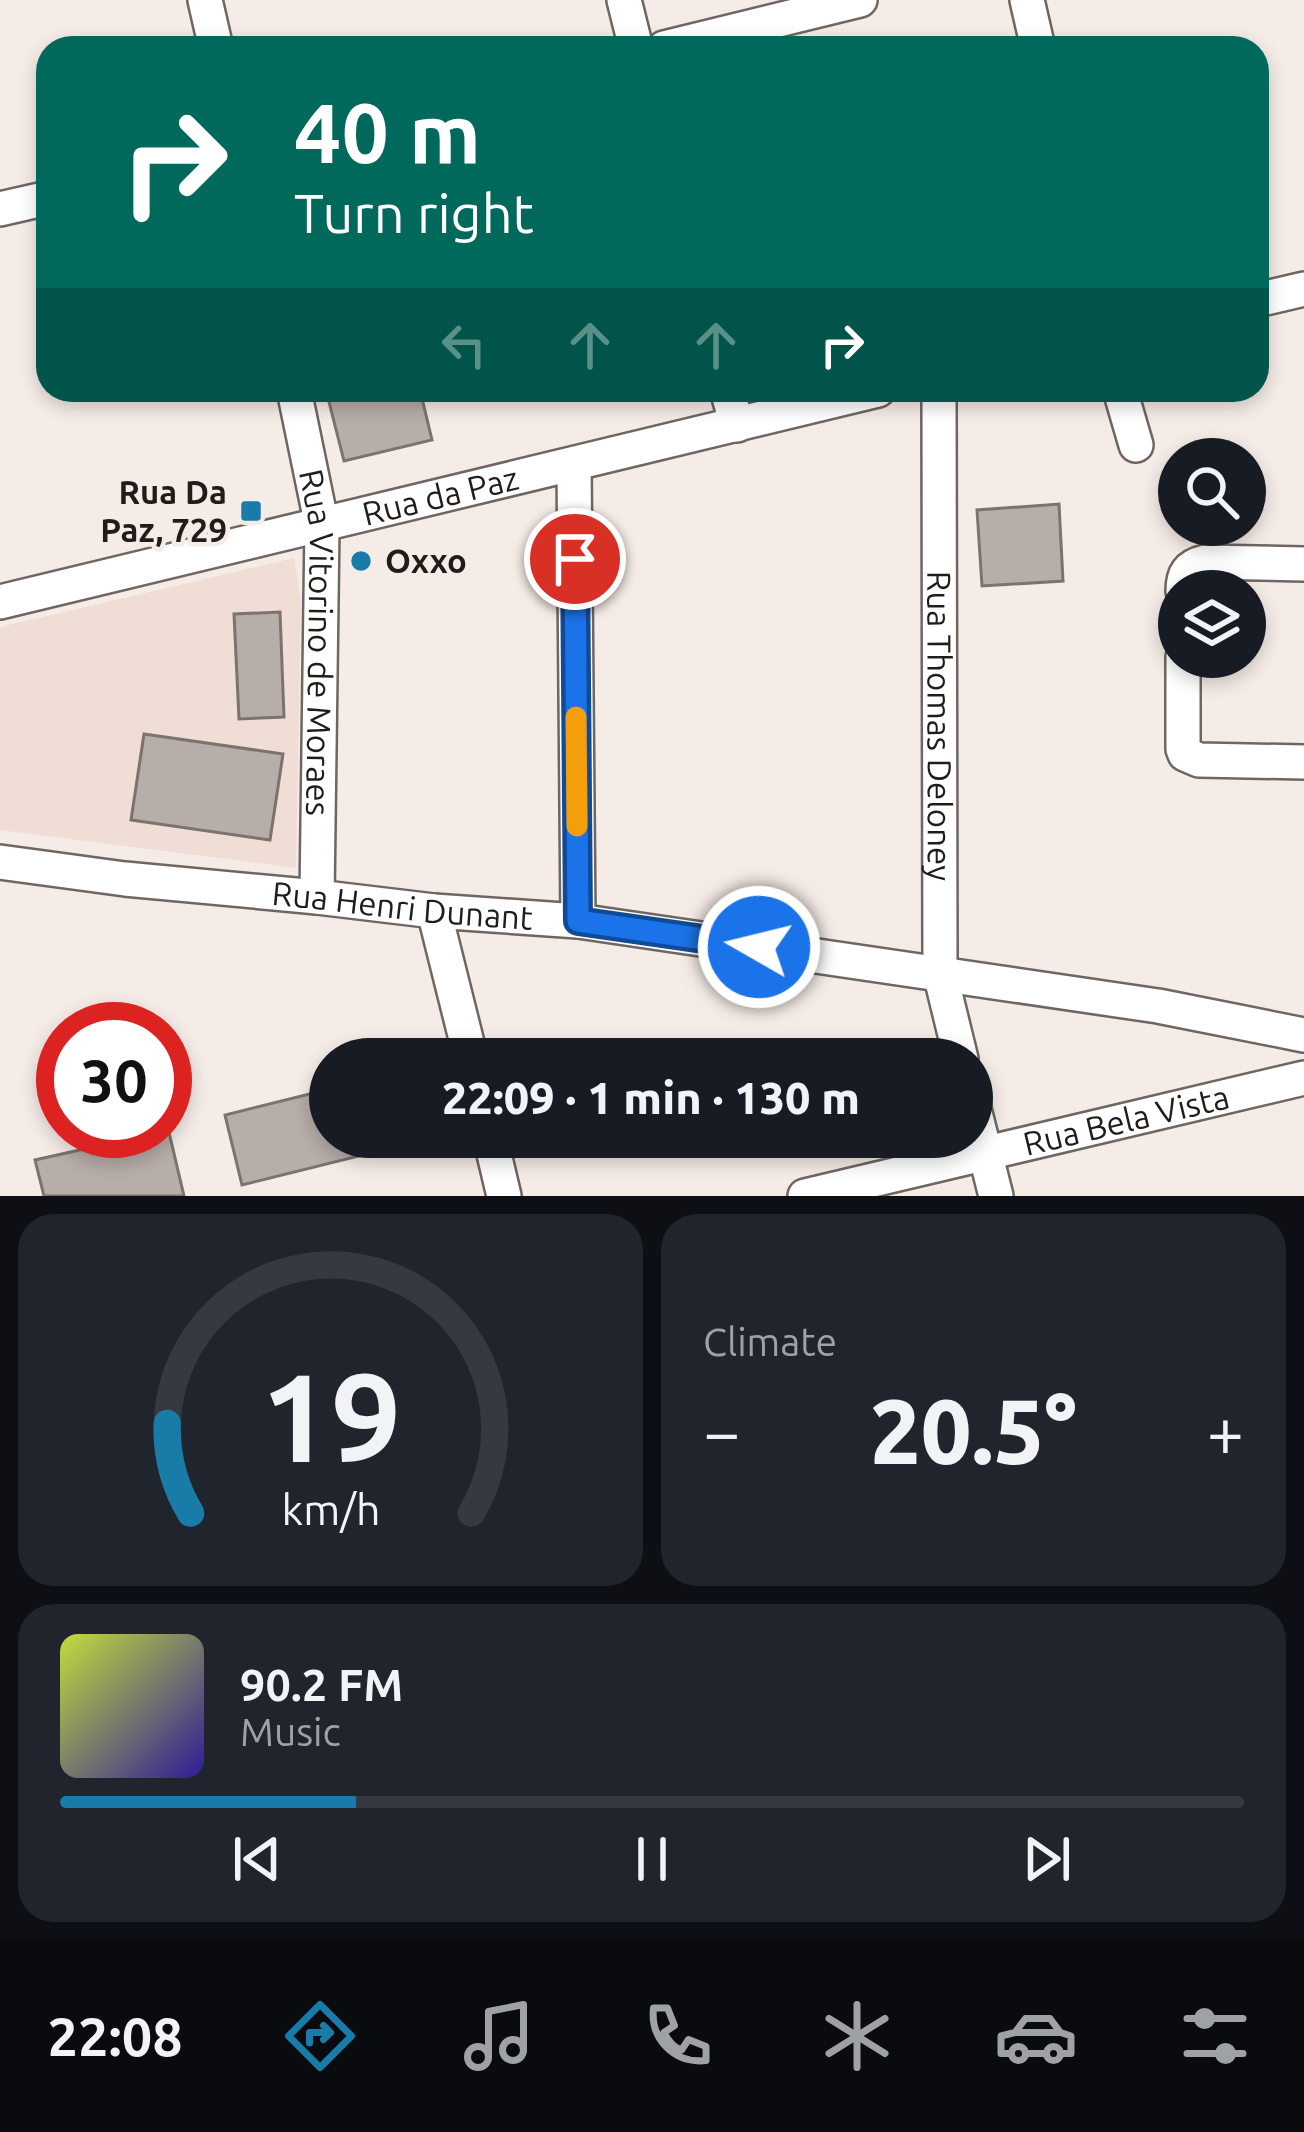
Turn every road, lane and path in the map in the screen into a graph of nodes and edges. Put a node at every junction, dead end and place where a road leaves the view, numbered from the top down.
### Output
1 (205, 0) edge
2 (624, 0) edge
3 (860, 0) edge
4 (1027, 0) edge
5 (213, 36) edge
6 (633, 36) edge
7 (713, 36) edge
8 (1035, 36) edge
9 (36, 200) edge
10 (0, 209) edge
11 (1304, 289) edge
12 (1269, 297) edge
13 (296, 402) edge
14 (731, 402) edge
15 (828, 402) edge
16 (939, 402) edge
17 (1123, 402) edge
18 (737, 424) junction
19 (1136, 445) dead end
20 (574, 464) junction
21 (322, 526) junction
22 (1304, 564) edge
23 (1189, 570) edge
24 (0, 602) edge
25 (1183, 678) edge
26 (1304, 763) edge
27 (0, 862) edge
28 (317, 896) junction
29 (434, 911) junction
30 (578, 921) junction
31 (940, 973) junction
32 (1304, 1035) edge
33 (466, 1038) edge
34 (957, 1038) edge
35 (1304, 1078) edge
36 (993, 1151) edge
37 (495, 1158) edge
38 (964, 1158) edge
39 (986, 1158) edge
40 (504, 1196) edge
41 (806, 1196) edge
42 (996, 1196) edge

1 - 5 street
2 - 6 street
3 - 7 street
4 - 8 street
9 - 10 street
11 - 12 street
13 - 21 street, Rua Vitorino de Moraes
14 - 18 street
15 - 18 street, Rua da Paz
16 - 31 street, Rua Thomas Deloney
17 - 19 street
18 - 20 street, Rua da Paz
20 - 21 street, Rua da Paz
20 - 30 street
21 - 24 street, Rua da Paz
21 - 28 street, Rua Vitorino de Moraes
22 - 23 street
25 - 26 street
27 - 28 street, Rua Henri Dunant
28 - 29 street, Rua Henri Dunant
29 - 30 street, Rua Henri Dunant
29 - 33 street
30 - 31 street, Rua Henri Dunant
31 - 32 street, Rua Henri Dunant
31 - 34 street, Rua Thomas Deloney
35 - 36 street, Rua Bela Vista
37 - 40 street
38 - 41 street, Rua Bela Vista
39 - 42 street

